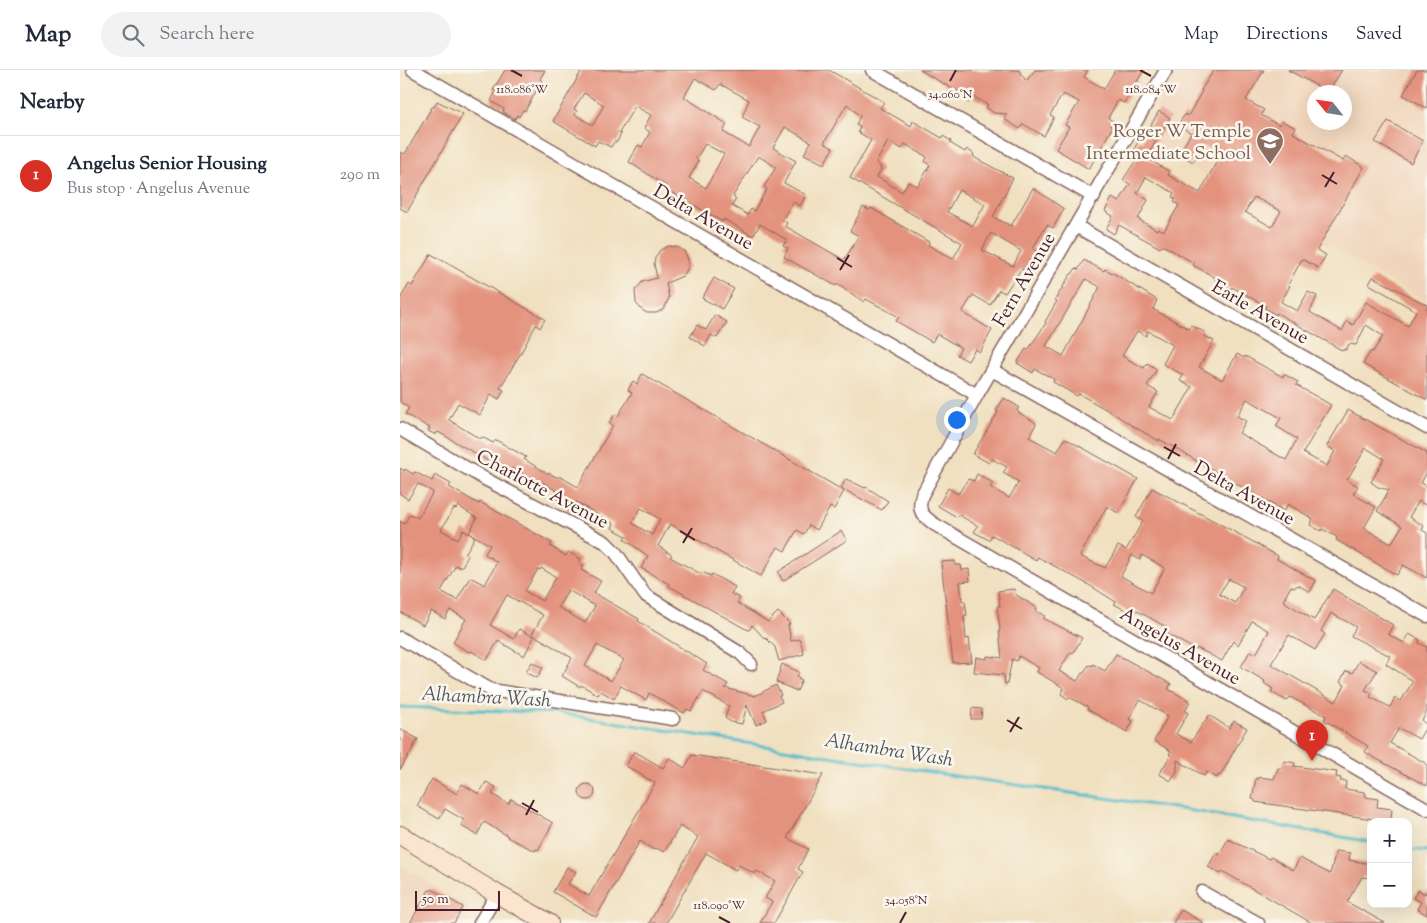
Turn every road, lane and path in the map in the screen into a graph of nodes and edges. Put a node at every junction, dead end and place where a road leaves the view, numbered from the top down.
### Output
1 (412, 70) edge
2 (872, 70) edge
3 (1166, 70) edge
4 (1094, 197) junction
5 (1076, 226) junction
6 (992, 370) junction
7 (977, 395) junction
8 (1427, 428) edge
9 (400, 429) edge
10 (920, 510) joint
11 (1427, 616) edge
12 (400, 638) edge
13 (751, 664) dead end
14 (673, 719) dead end
15 (1427, 809) edge
16 (400, 836) edge
17 (1202, 892) dead end
18 (496, 894) junction
19 (480, 923) edge
20 (549, 923) edge
21 (1258, 923) edge

1 - 7 street, Delta Avenue
2 - 4 street
3 - 4 street, Fern Avenue
4 - 5 street, Fern Avenue
5 - 6 street, Fern Avenue
5 - 8 street, Earle Avenue
6 - 7 street, Fern Avenue
6 - 11 street, Delta Avenue
7 - 10 street, Fern Avenue
9 - 13 street, Charlotte Avenue
10 - 15 street, Angelus Avenue
12 - 14 street
16 - 18 main road
17 - 21 street
18 - 19 street
18 - 20 main road

